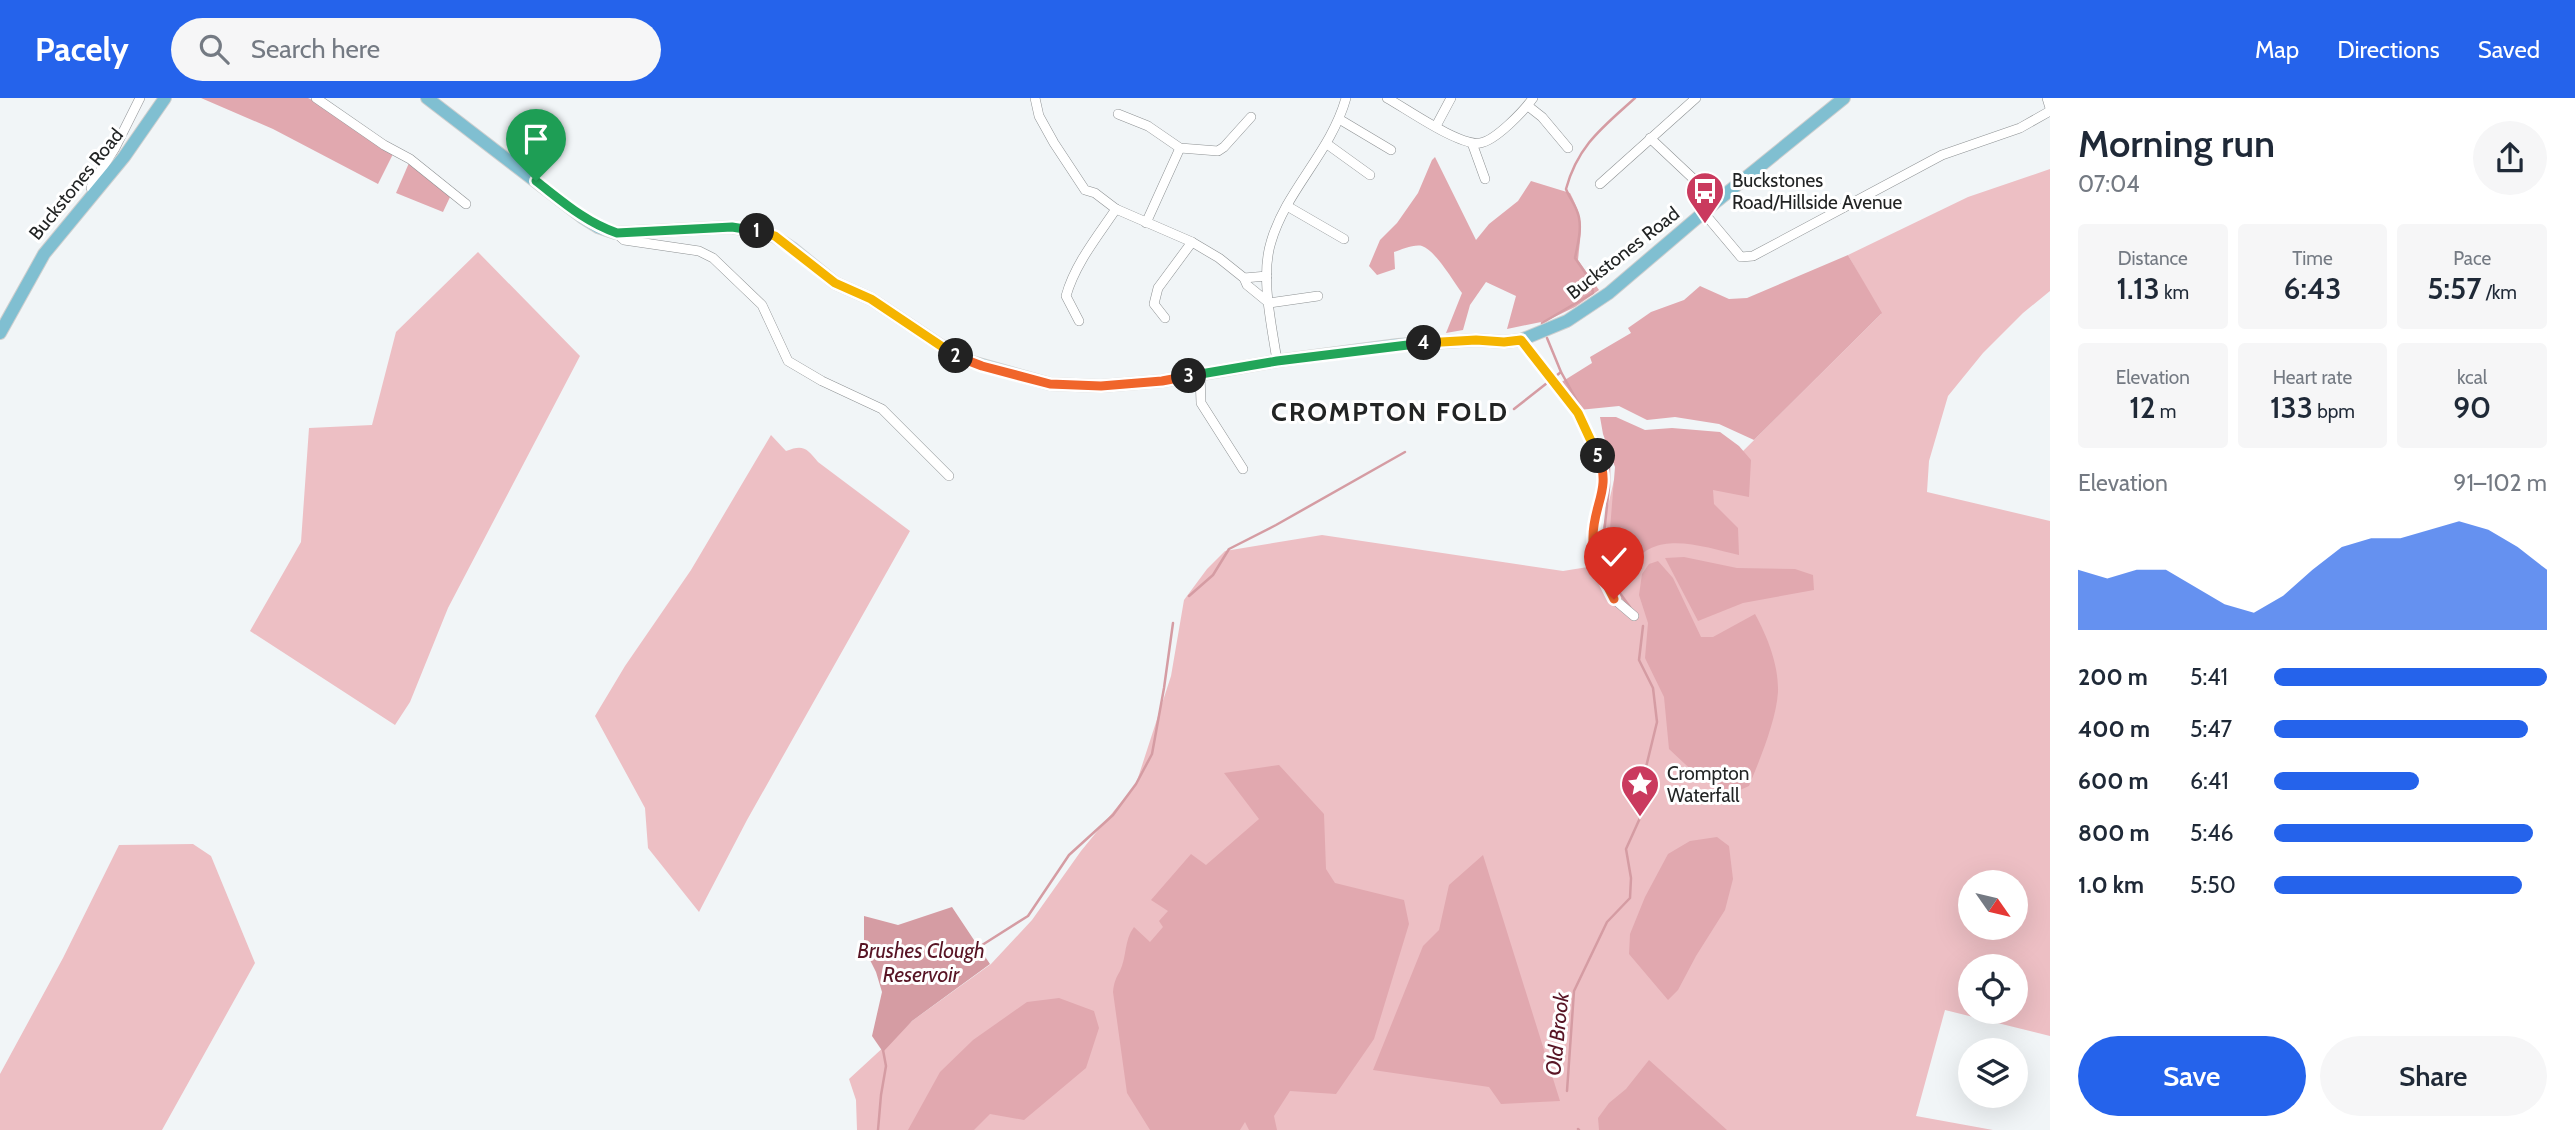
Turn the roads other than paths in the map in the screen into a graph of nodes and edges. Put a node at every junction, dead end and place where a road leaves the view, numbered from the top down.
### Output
1 (140, 98) edge
2 (165, 98) edge
3 (316, 98) edge
4 (426, 98) edge
5 (1035, 98) edge
6 (1346, 98) edge
7 (1387, 98) edge
8 (1451, 98) edge
9 (1696, 98) edge
10 (1844, 98) edge
11 (2047, 98) edge
12 (1530, 102) edge
13 (2050, 109) edge
14 (1118, 114) dead end
15 (1251, 117) dead end
16 (1339, 119) junction
17 (1436, 126) junction
18 (1650, 138) junction
19 (1327, 144) junction
20 (1472, 144) junction
21 (1180, 148) junction
22 (1568, 148) dead end
23 (1391, 150) dead end
24 (1370, 175) dead end
25 (1485, 179) dead end
26 (1600, 184) dead end
27 (94, 192) junction
28 (1717, 201) junction
29 (466, 204) dead end
30 (1287, 206) junction
31 (1116, 209) junction
32 (1704, 213) junction
33 (1146, 223) junction
34 (617, 233) junction
35 (1344, 239) dead end
36 (1192, 242) junction
37 (1267, 276) junction
38 (1244, 278) junction
39 (1318, 296) dead end
40 (1269, 303) junction
41 (1165, 318) dead end
42 (1079, 321) dead end
43 (0, 333) edge
44 (1521, 340) junction
45 (1277, 361) junction
46 (1200, 374) junction
47 (1243, 469) dead end
48 (949, 476) dead end
49 (1634, 616) dead end

1 - 27 street
2 - 27 main road, Buckstones Road
3 - 29 street
4 - 34 main road, Buckstones Road
5 - 31 street
6 - 16 street
7 - 17 street
8 - 17 street
9 - 18 street
10 - 28 main road, Buckstones Road
11 - 13 street
12 - 20 street
12 - 22 street
13 - 32 street
14 - 21 street
15 - 21 street
16 - 19 street
16 - 23 street
17 - 20 street
18 - 26 street
18 - 28 street
19 - 24 street
19 - 30 street
20 - 25 street
21 - 33 street
27 - 43 main road, Buckstones Road
28 - 32 main road, Buckstones Road
30 - 35 street
30 - 37 street
31 - 33 street
31 - 42 street
32 - 44 main road, Buckstones Road
33 - 36 street
34 - 46 main road, Buckstones Road
34 - 48 street
36 - 38 street
36 - 41 street
37 - 38 street
37 - 40 street
38 - 40 street
39 - 40 street
40 - 45 street
44 - 45 main road, Buckstones Road
44 - 49 street
45 - 46 main road, Buckstones Road
46 - 47 street

